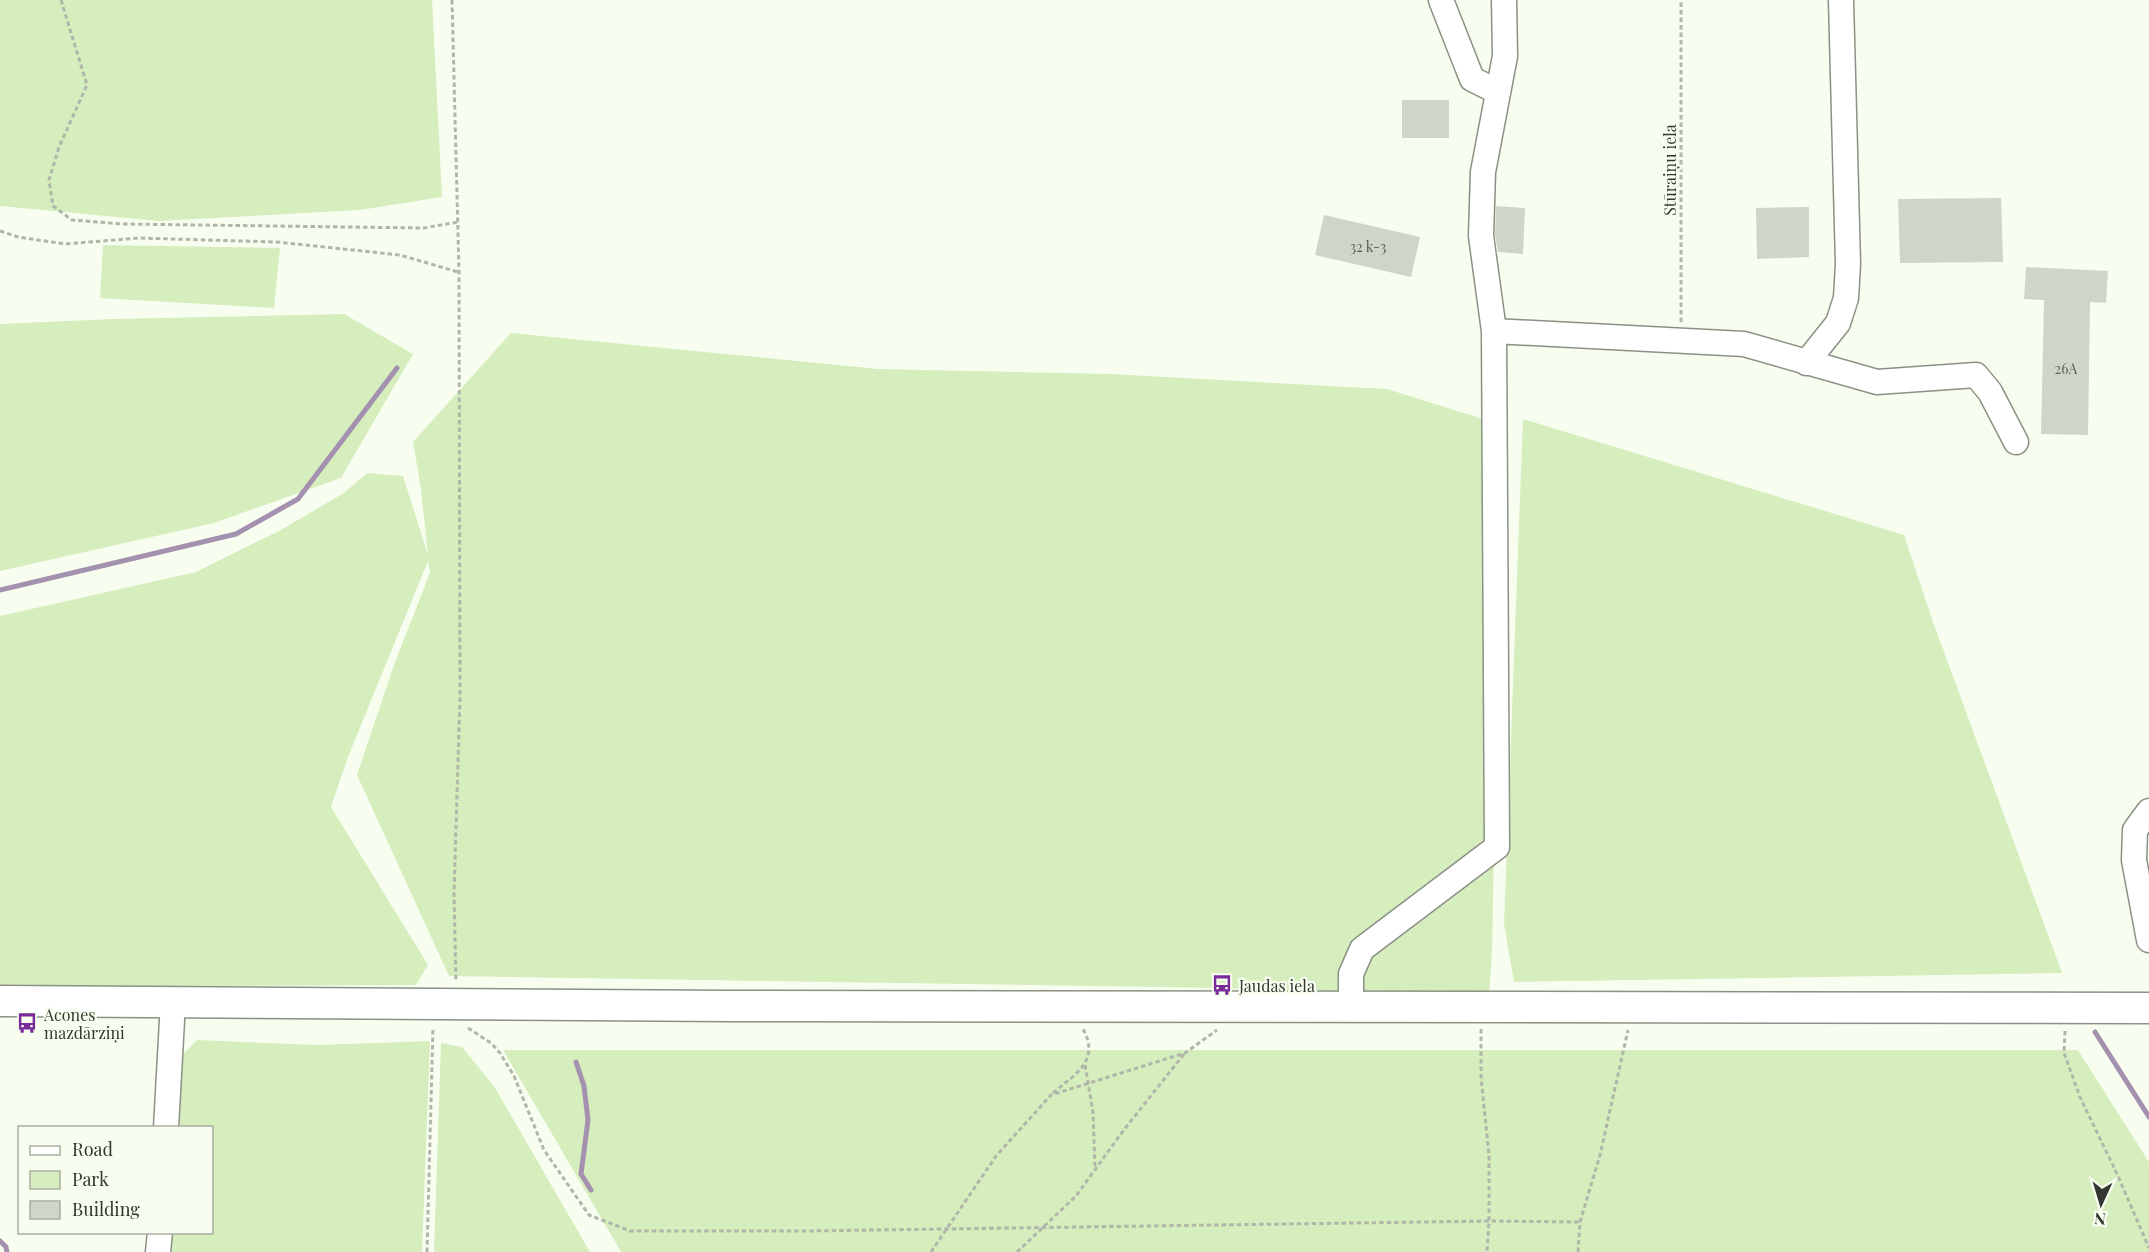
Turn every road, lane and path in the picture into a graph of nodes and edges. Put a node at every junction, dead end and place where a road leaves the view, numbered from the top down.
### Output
1 (61, 0) edge
2 (452, 0) edge
3 (1441, 0) edge
4 (1504, 0) edge
5 (1681, 0) edge
6 (1841, 0) edge
7 (1498, 92) junction
8 (458, 222) junction
9 (0, 231) edge
10 (459, 272) junction
11 (1494, 331) junction
12 (1681, 339) junction
13 (1806, 363) junction
14 (2016, 442) dead end
15 (2149, 811) edge
16 (2142, 858) edge
17 (2149, 940) edge
18 (0, 1000) edge
19 (173, 1002) junction
20 (445, 1004) junction
21 (1070, 1006) junction
22 (1237, 1006) junction
23 (1351, 1006) junction
24 (1481, 1007) junction
25 (1630, 1008) junction
26 (2067, 1008) junction
27 (2149, 1008) edge
28 (1185, 1053) junction
29 (1085, 1065) junction
30 (1089, 1083) junction
31 (1052, 1095) junction
32 (166, 1126) edge
33 (1095, 1170) junction
34 (1489, 1221) junction
35 (1580, 1222) junction
36 (1044, 1227) junction
37 (947, 1228) junction
38 (160, 1234) edge
39 (2149, 1248) edge
40 (158, 1252) edge
41 (427, 1252) edge
42 (931, 1252) edge
43 (1017, 1252) edge
44 (1487, 1252) edge
45 (1578, 1252) edge

1 - 8 path
2 - 8 path
3 - 7 street
4 - 7 street
5 - 12 path, Stūraiņu iela
6 - 13 street
7 - 11 street
8 - 10 path
9 - 10 path
10 - 20 path
11 - 12 street
11 - 23 street
12 - 13 street
13 - 14 street
15 - 16 street
16 - 17 street
18 - 19 main road
19 - 20 main road
19 - 32 street
20 - 21 main road
20 - 37 path
20 - 41 path
21 - 22 main road
21 - 29 path
22 - 23 main road
22 - 28 path
23 - 24 main road
24 - 25 main road
24 - 34 path
25 - 26 main road
25 - 35 path
26 - 27 main road
26 - 39 path
28 - 30 path
28 - 33 path
29 - 30 path
29 - 31 path
30 - 31 path
30 - 33 path
31 - 37 path
33 - 36 path
34 - 35 path
34 - 36 path
34 - 44 path
35 - 45 path
36 - 37 path
36 - 43 path
37 - 42 path
38 - 40 street

